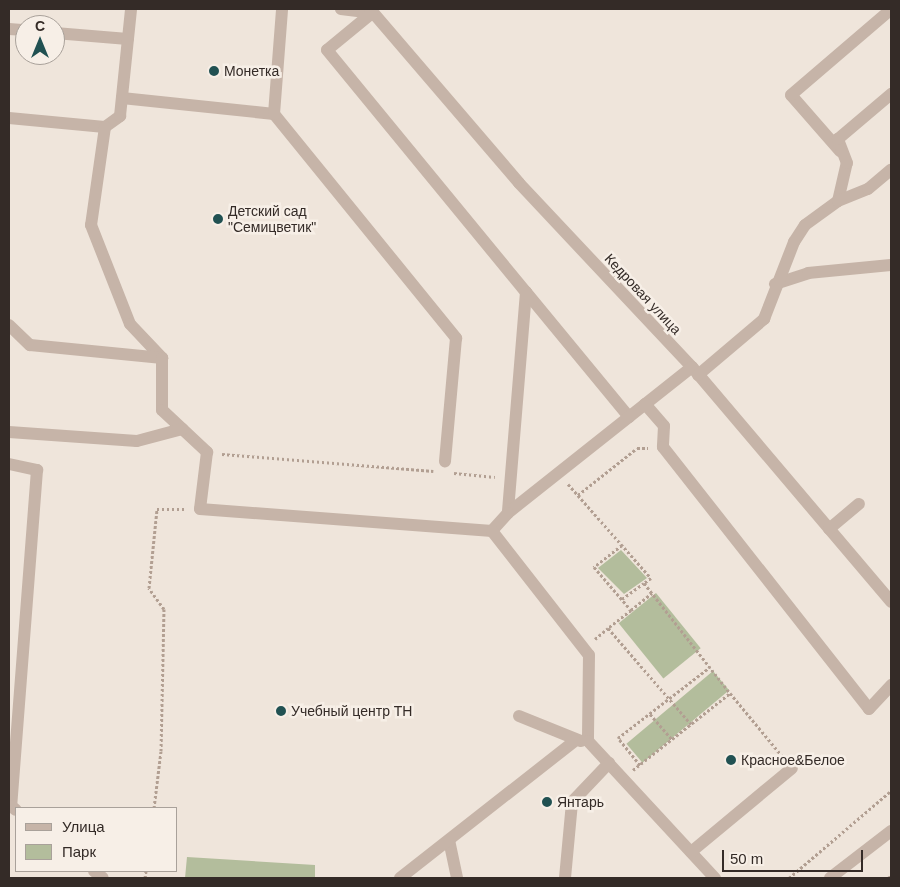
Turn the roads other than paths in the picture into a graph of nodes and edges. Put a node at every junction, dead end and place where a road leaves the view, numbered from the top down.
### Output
1 (131, 9) edge
2 (282, 9) edge
3 (341, 9) edge
4 (371, 11) edge
5 (888, 12) dead end
6 (65, 34) edge
7 (128, 39) junction
8 (891, 94) edge
9 (122, 98) junction
10 (274, 114) junction
11 (9, 118) edge
12 (105, 127) junction
13 (840, 151) junction
14 (891, 170) edge
15 (838, 201) junction
16 (891, 265) edge
17 (776, 284) junction
18 (526, 292) junction
19 (9, 325) edge
20 (162, 358) junction
21 (695, 371) junction
22 (645, 404) junction
23 (629, 417) junction
24 (182, 429) junction
25 (9, 432) edge
26 (9, 464) edge
27 (444, 467) road end
28 (859, 504) dead end
29 (508, 513) junction
30 (830, 530) junction
31 (492, 531) junction
32 (891, 602) edge
33 (891, 685) edge
34 (519, 716) dead end
35 (574, 741) junction
36 (588, 741) junction
37 (609, 763) junction
38 (792, 768) road end
39 (15, 809) edge
40 (891, 831) edge
41 (449, 840) junction
42 (691, 852) junction
43 (400, 878) edge
44 (457, 878) edge
45 (565, 878) edge
46 (716, 878) edge
47 (830, 878) edge

1 - 7 street
2 - 10 street
3 - 4 street
4 - 18 street
4 - 21 street, Кедровая улица
5 - 13 street
6 - 7 street
7 - 9 street
8 - 13 street
9 - 10 street
9 - 12 street
10 - 27 street
11 - 12 street
12 - 20 street
13 - 15 street
14 - 15 street
15 - 17 street
16 - 17 street
17 - 21 street
18 - 23 street
18 - 29 street
19 - 20 street
20 - 24 street
21 - 22 street
21 - 30 street, Кедровая улица
22 - 23 street
22 - 33 street
23 - 29 street
24 - 25 street
24 - 31 street
26 - 39 street
28 - 30 street
29 - 31 street
30 - 32 street, Кедровая улица
31 - 36 street
34 - 35 street
35 - 36 street
35 - 41 street
36 - 37 street
37 - 42 street
37 - 45 street
38 - 42 street
40 - 47 street
41 - 43 street
41 - 44 street
42 - 46 street

